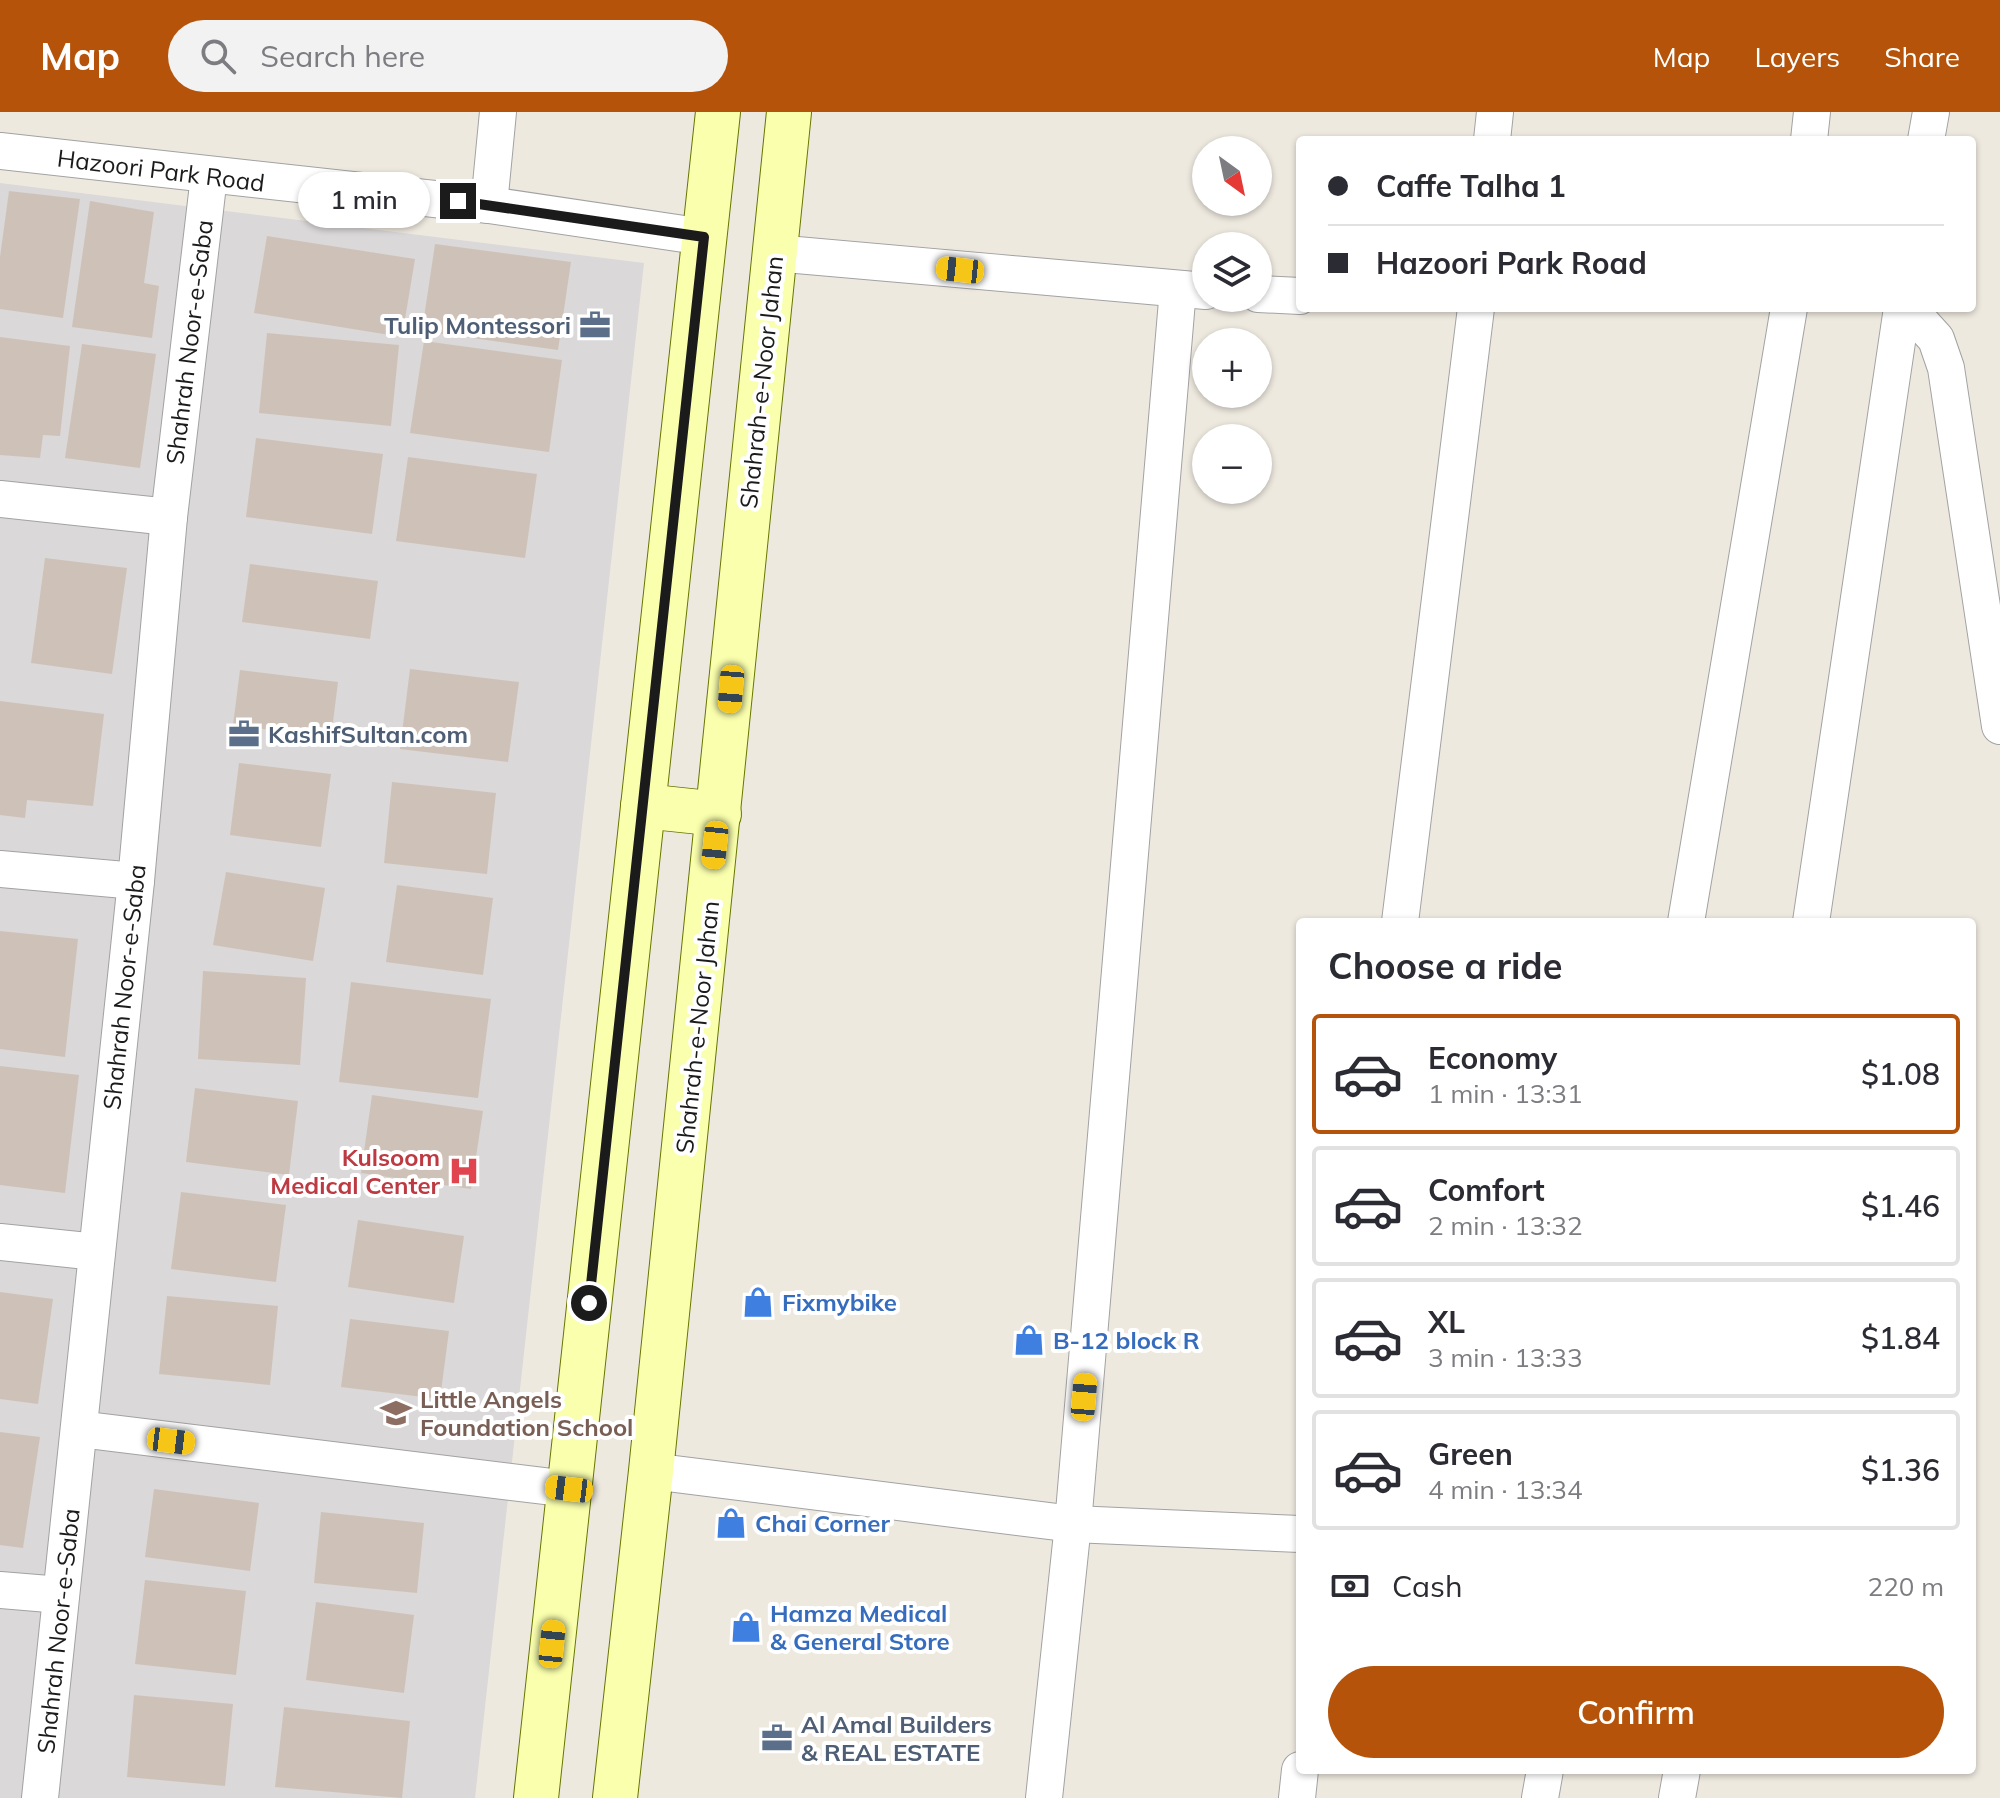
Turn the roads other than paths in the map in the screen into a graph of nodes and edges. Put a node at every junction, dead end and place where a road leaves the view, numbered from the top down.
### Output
1 (498, 112) edge
2 (718, 112) edge
3 (789, 112) edge
4 (1495, 112) edge
5 (1812, 112) edge
6 (1931, 112) edge
7 (1492, 136) edge
8 (1809, 136) edge
9 (1927, 136) edge
10 (0, 151) edge
11 (209, 176) junction
12 (489, 205) junction
13 (704, 237) junction
14 (774, 253) junction
15 (1192, 290) edge
16 (1272, 295) edge
17 (1296, 296) edge
18 (1476, 312) edge
19 (1788, 312) edge
20 (1901, 312) edge
21 (1912, 312) edge
22 (0, 499) edge
23 (169, 517) junction
24 (2000, 726) edge
25 (643, 806) junction
26 (719, 814) junction
27 (0, 869) edge
28 (136, 881) junction
29 (1400, 918) edge
30 (1687, 918) edge
31 (1812, 918) edge
32 (0, 1242) edge
33 (97, 1252) junction
34 (79, 1429) junction
35 (651, 1471) junction
36 (569, 1489) junction
37 (1073, 1524) junction
38 (1296, 1534) edge
39 (0, 1590) edge
40 (61, 1595) junction
41 (1300, 1774) edge
42 (1544, 1774) edge
43 (1681, 1774) edge
44 (40, 1798) edge
45 (536, 1798) edge
46 (615, 1798) edge
47 (1044, 1798) edge
48 (1297, 1798) edge
49 (1540, 1798) edge
50 (1677, 1798) edge

1 - 12 street
2 - 13 main road
3 - 14 main road, Shahrah-e-Noor Jahan
4 - 7 street
5 - 8 street
6 - 9 street
10 - 11 street, Hazoori Park Road
11 - 12 street, Hazoori Park Road
11 - 23 street, Shahrah Noor-e-Saba
12 - 13 street, Hazoori Park Road
13 - 25 main road
14 - 15 street
14 - 26 main road, Shahrah-e-Noor Jahan
15 - 37 street
16 - 17 street
18 - 29 street
19 - 30 street
20 - 31 street
21 - 24 street
22 - 23 street
23 - 28 street, Shahrah Noor-e-Saba
25 - 26 main road
25 - 36 main road
26 - 35 main road, Shahrah-e-Noor Jahan
27 - 28 street
28 - 33 street, Shahrah Noor-e-Saba
32 - 33 street
33 - 34 street, Shahrah Noor-e-Saba
34 - 36 street
34 - 40 street, Shahrah Noor-e-Saba
35 - 37 street
35 - 46 main road, Shahrah-e-Noor Jahan
36 - 45 main road
37 - 38 street
37 - 47 street
39 - 40 street
40 - 44 street, Shahrah Noor-e-Saba
41 - 48 street
42 - 49 street
43 - 50 street

